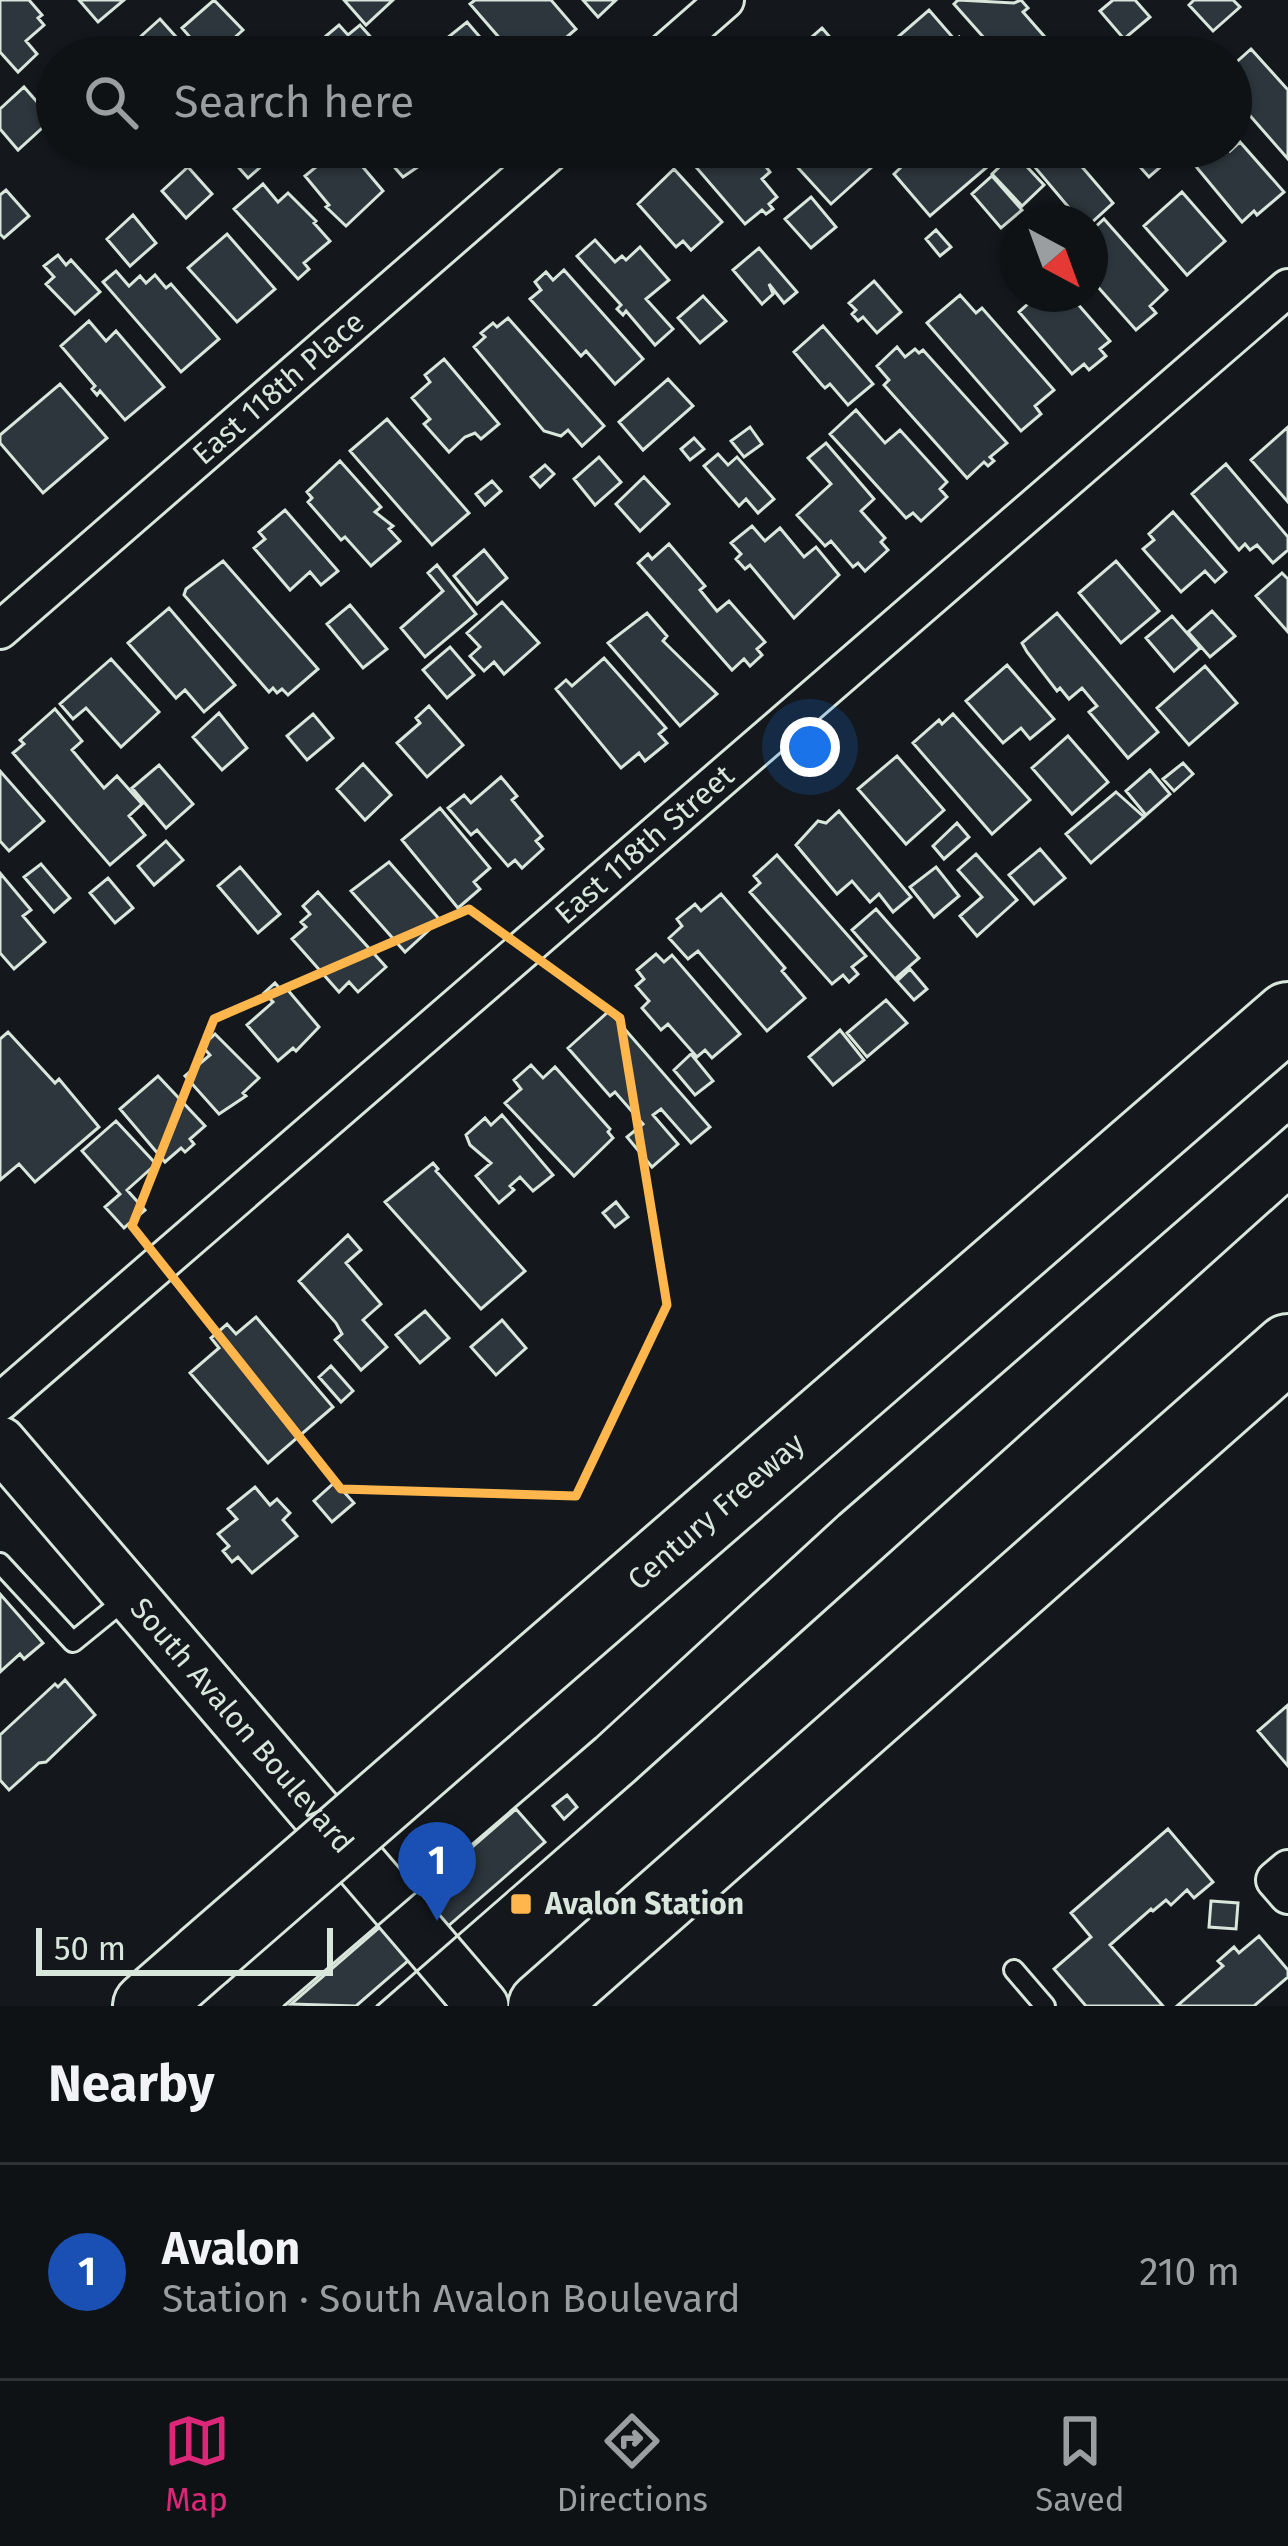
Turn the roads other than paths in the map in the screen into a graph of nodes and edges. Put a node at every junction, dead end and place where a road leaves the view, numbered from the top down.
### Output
1 (725, 0) edge
2 (683, 36) edge
3 (532, 168) edge
4 (1288, 288) edge
5 (0, 630) edge
6 (1288, 1016) edge
7 (1288, 1348) edge
8 (0, 1402) edge
9 (0, 1443) edge
10 (0, 1563) edge
11 (131, 1595) junction
12 (1014, 1970) dead end
13 (147, 2006) edge
14 (482, 2006) edge
15 (542, 2006) edge
16 (1045, 2006) edge

1 - 2 street
3 - 5 street, East 118th Place
4 - 8 street, East 118th Street
6 - 13 highway, Century Freeway, bridge
7 - 15 highway
9 - 11 main road, South Avalon Boulevard
10 - 11 lane
11 - 14 main road, South Avalon Boulevard
12 - 16 lane

